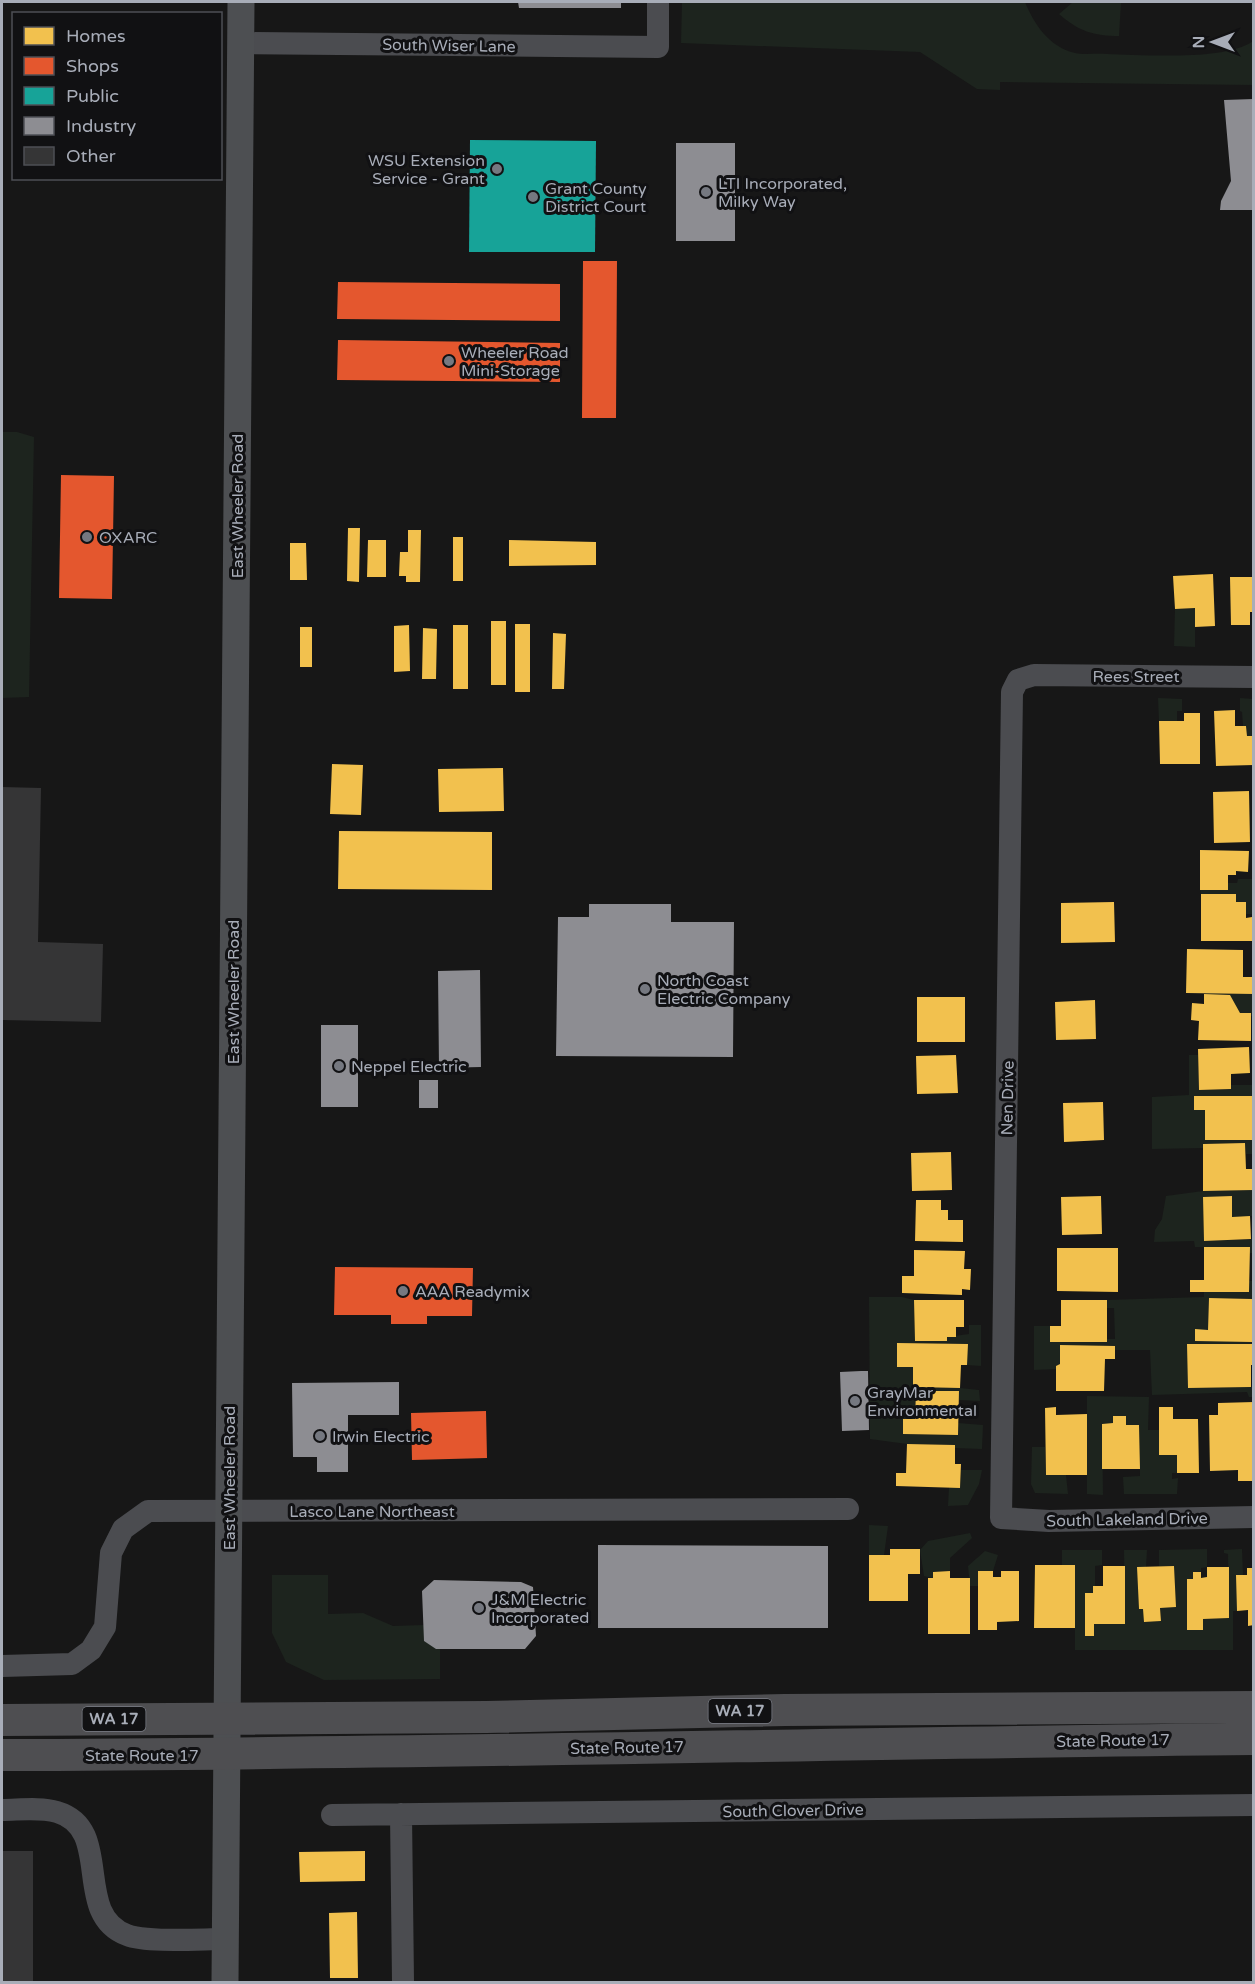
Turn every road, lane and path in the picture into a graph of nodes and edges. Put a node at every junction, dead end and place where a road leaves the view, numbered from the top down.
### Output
1 (241, 2) edge
2 (658, 2) edge
3 (241, 43) junction
4 (1254, 677) edge
5 (1018, 680) joint
6 (848, 1509) dead end
7 (229, 1512) junction
8 (1254, 1517) edge
9 (1001, 1518) joint
10 (2, 1666) edge
11 (1254, 1707) edge
12 (227, 1718) junction
13 (2, 1720) edge
14 (1254, 1739) edge
15 (2, 1755) edge
16 (226, 1755) junction
17 (1254, 1805) edge
18 (2, 1810) edge
19 (401, 1814) junction
20 (332, 1815) dead end
21 (224, 1939) junction
22 (225, 1983) edge
23 (403, 1983) edge

1 - 3 main road, East Wheeler Road
2 - 3 street, South Wiser Lane
3 - 7 main road, East Wheeler Road
4 - 5 street, Rees Street
5 - 9 street, Nen Drive
6 - 7 street, Lasco Lane Northeast
7 - 10 street, Lasco Lane Northeast
7 - 12 main road, East Wheeler Road
8 - 9 street, South Lakeland Drive
11 - 12 highway, State Route 17 / WA 17
12 - 13 highway, State Route 17 / WA 17
12 - 16 main road, East Wheeler Road
14 - 16 highway, State Route 17 / WA 17
15 - 16 highway, State Route 17 / WA 17
16 - 21 main road, East Wheeler Road
17 - 19 street, South Clover Drive
18 - 21 street
19 - 20 street, South Clover Drive
19 - 23 street
21 - 22 main road, East Wheeler Road

